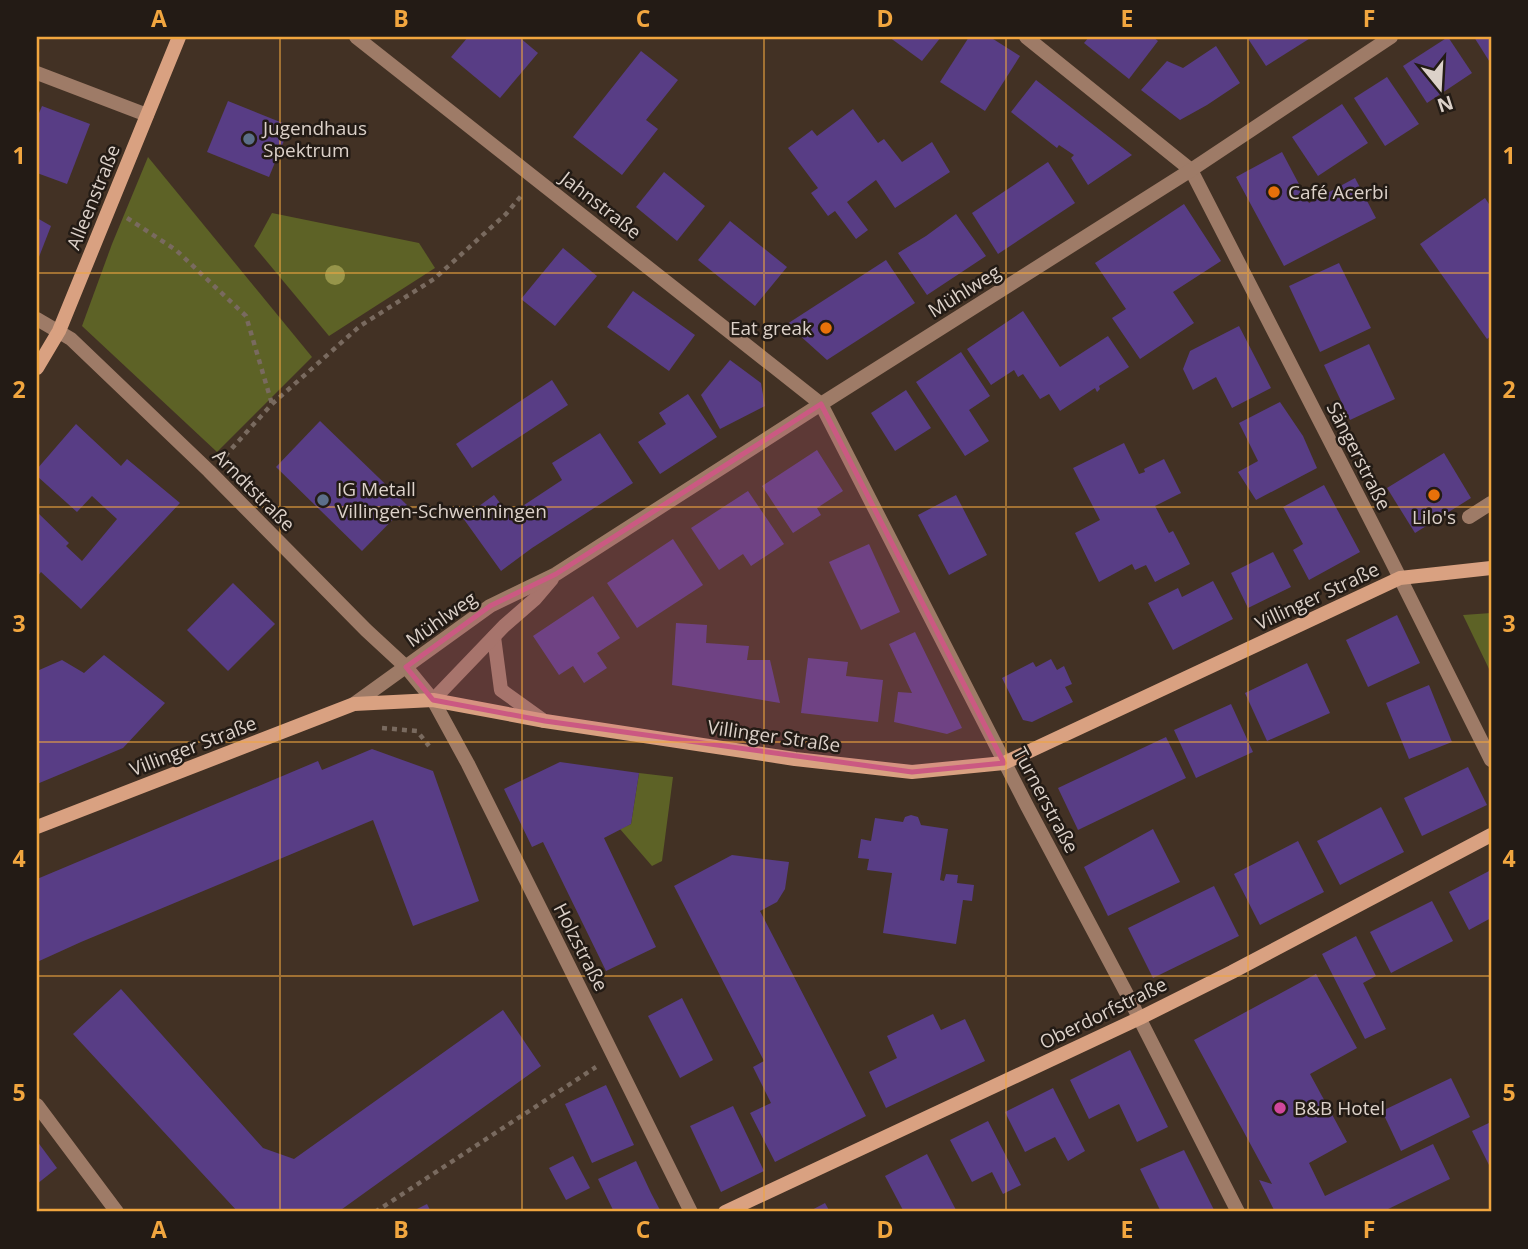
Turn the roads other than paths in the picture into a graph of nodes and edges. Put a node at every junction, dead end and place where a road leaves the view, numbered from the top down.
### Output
1 (179, 37) edge
2 (356, 37) edge
3 (1027, 37) edge
4 (1391, 37) edge
5 (37, 74) edge
6 (147, 115) junction
7 (1191, 170) junction
8 (37, 319) edge
9 (59, 331) junction
10 (37, 368) edge
11 (821, 404) junction
12 (1491, 503) edge
13 (1469, 517) dead end
14 (1491, 568) edge
15 (556, 575) junction
16 (1400, 578) junction
17 (494, 637) junction
18 (406, 667) junction
19 (433, 700) junction
20 (354, 704) junction
21 (545, 721) junction
22 (1491, 760) edge
23 (1004, 763) junction
24 (37, 827) edge
25 (1491, 835) edge
26 (1140, 1018) junction
27 (37, 1105) edge
28 (117, 1212) edge
29 (691, 1212) edge
30 (725, 1212) edge
31 (1238, 1212) edge

1 - 6 main road, Alleenstraße
2 - 11 street, Jahnstraße
3 - 7 street
4 - 7 street, Mühlweg
5 - 6 street
6 - 9 main road, Alleenstraße
7 - 11 street, Mühlweg
7 - 16 street, Sängerstraße
8 - 9 street, Arndtstraße
9 - 10 main road, Alleenstraße
9 - 18 street, Arndtstraße
11 - 15 street, Mühlweg
11 - 23 street, Turnerstraße
12 - 13 street
14 - 16 main road, Villinger Straße
15 - 17 street, Mühlweg
15 - 18 street, Mühlweg
16 - 22 street, Sängerstraße
16 - 23 main road, Villinger Straße
17 - 19 street, Mühlweg
17 - 21 street
18 - 19 street, Arndtstraße
18 - 20 street, Mühlweg
19 - 20 main road, Villinger Straße
19 - 21 main road, Villinger Straße
19 - 29 street, Holzstraße
20 - 24 main road, Villinger Straße
21 - 23 main road, Villinger Straße
23 - 26 street, Turnerstraße
25 - 26 main road, Oberdorfstraße
26 - 30 main road, Oberdorfstraße
26 - 31 street, Turnerstraße
27 - 28 street

